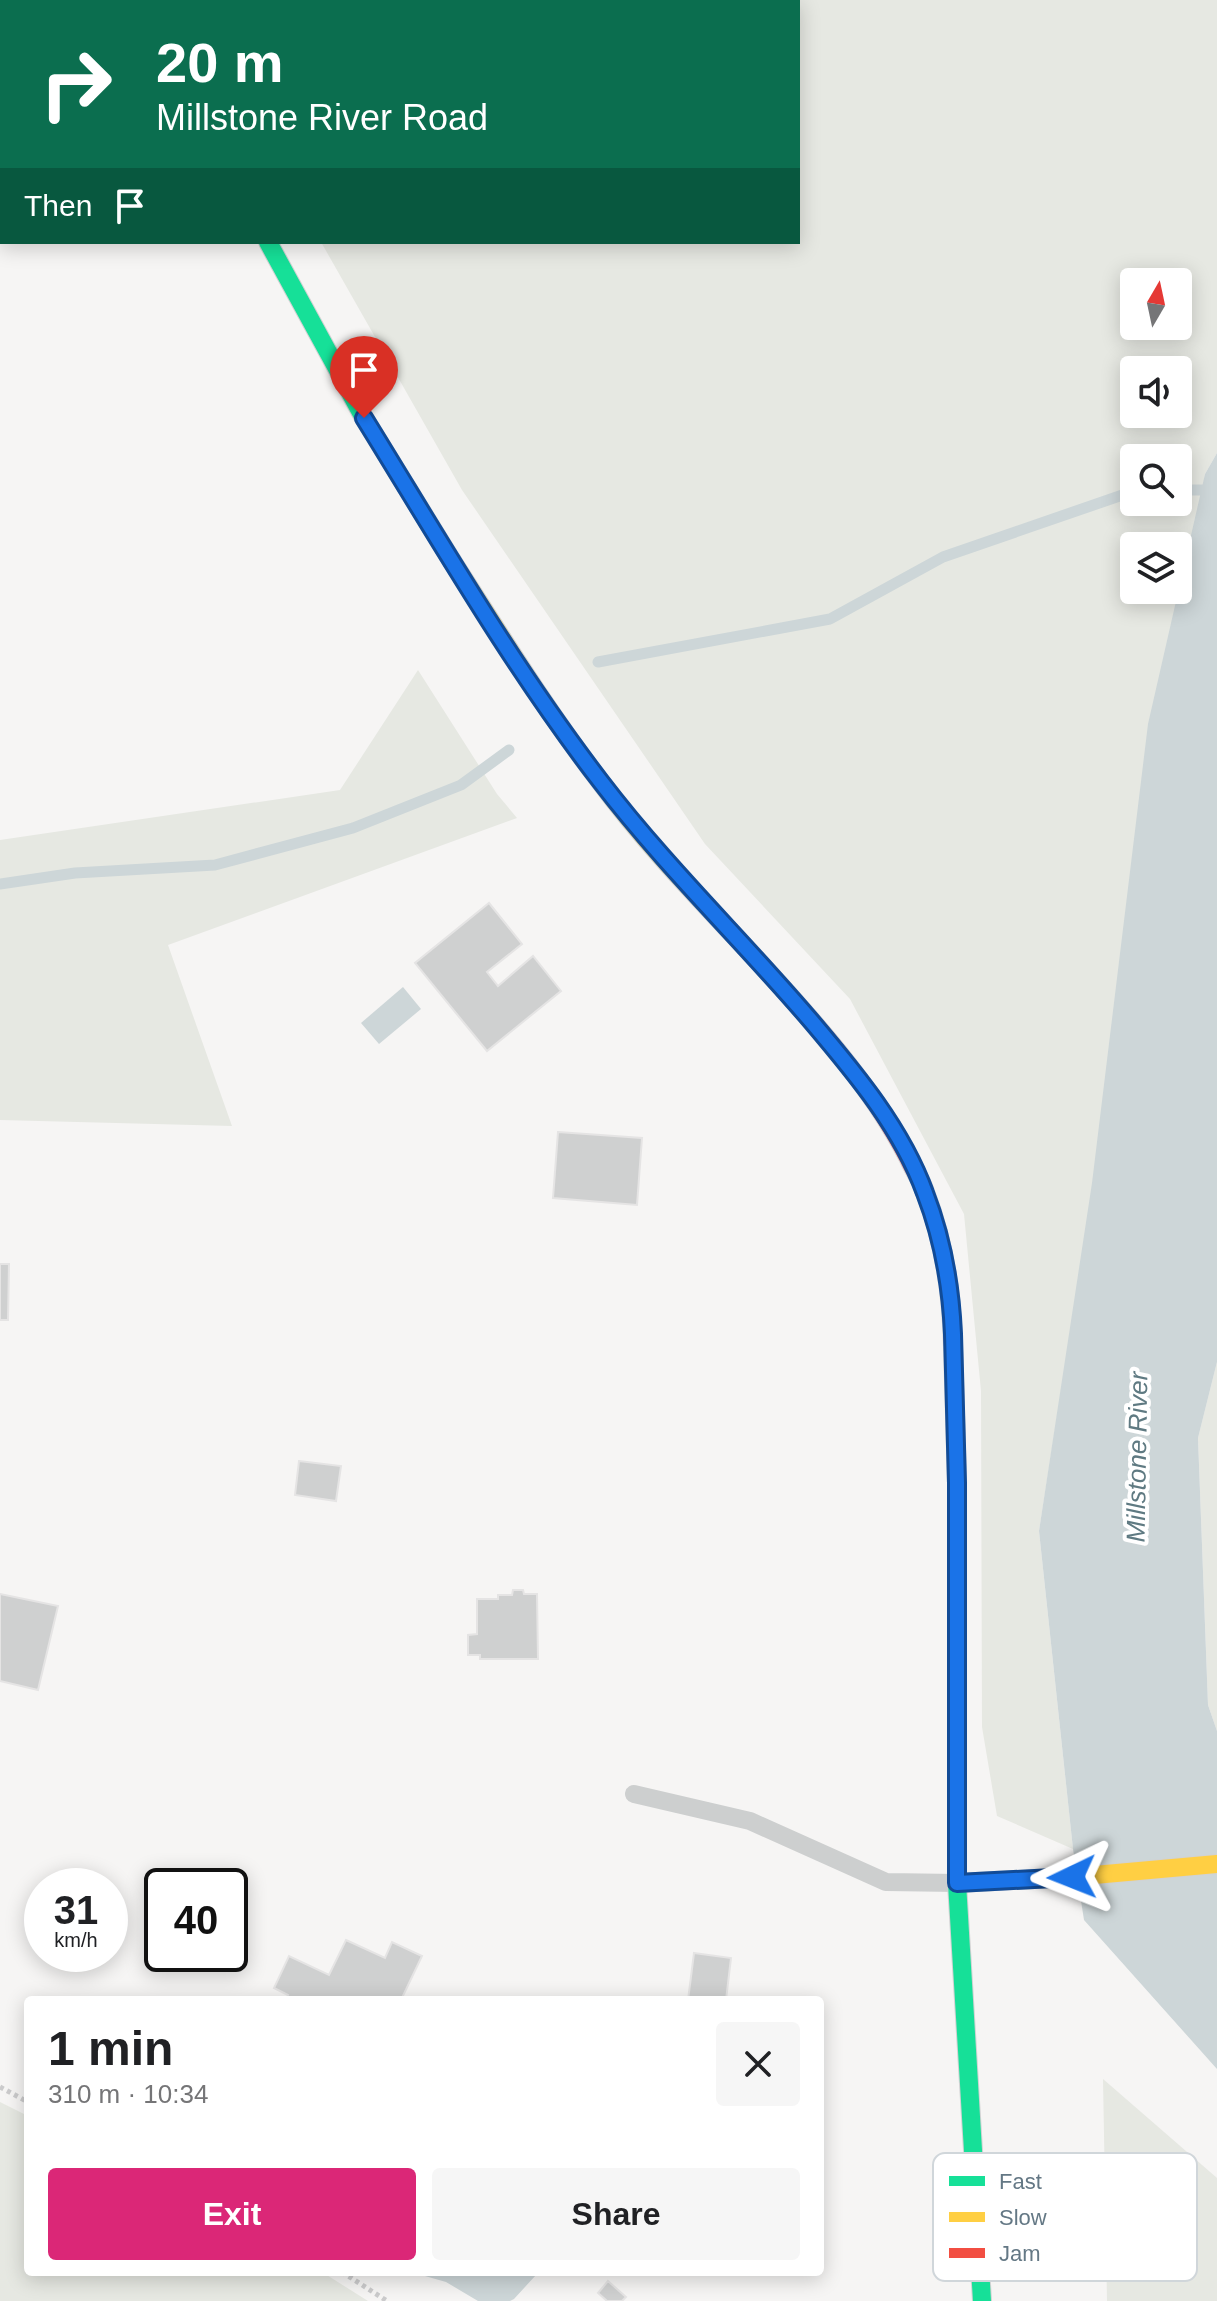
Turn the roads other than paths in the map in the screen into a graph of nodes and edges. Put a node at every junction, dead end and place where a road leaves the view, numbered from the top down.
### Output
1 (269, 244) edge
2 (634, 1794) dead end
3 (1217, 1864) edge
4 (957, 1883) junction
5 (973, 2153) edge
6 (981, 2281) edge
7 (982, 2301) edge

1 - 4 main road
2 - 4 lane
3 - 4 main road
4 - 5 main road
6 - 7 main road

